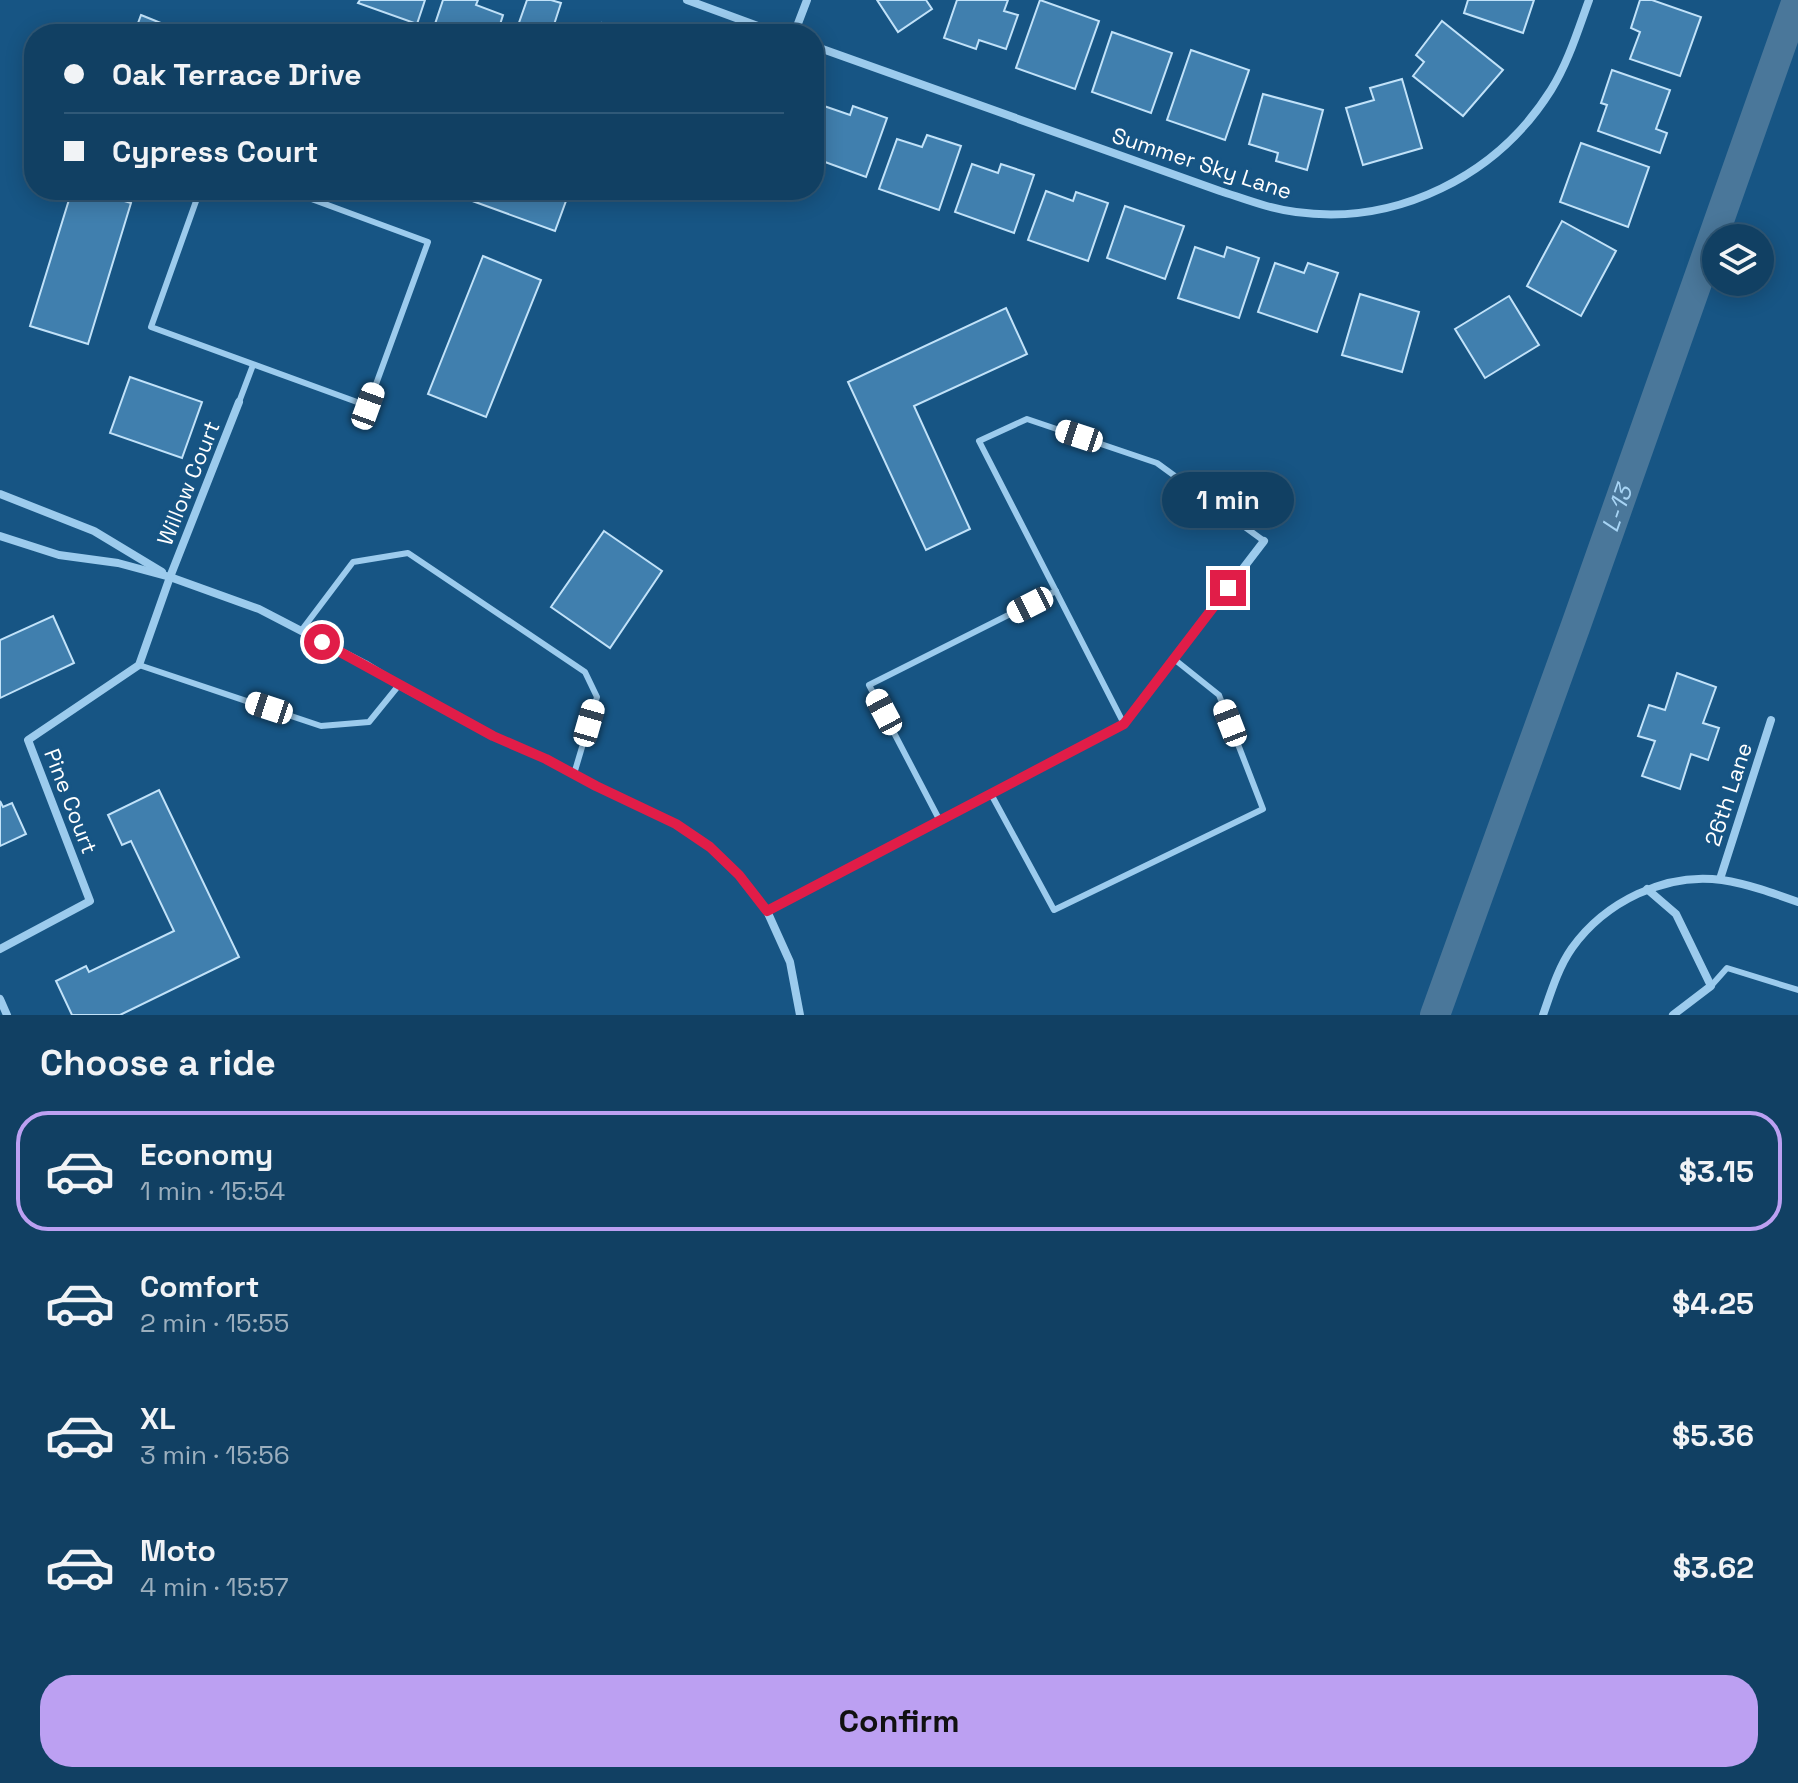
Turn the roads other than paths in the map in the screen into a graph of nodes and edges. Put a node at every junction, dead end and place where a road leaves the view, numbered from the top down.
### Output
1 (687, 0) edge
2 (807, 0) edge
3 (1589, 0) edge
4 (753, 24) edge
5 (798, 24) edge
6 (824, 50) edge
7 (196, 200) edge
8 (314, 200) edge
9 (253, 365) junction
10 (239, 402) joint
11 (0, 494) edge
12 (0, 536) edge
13 (1264, 541) joint
14 (170, 577) junction
15 (1056, 591) junction
16 (301, 631) junction
17 (1174, 659) junction
18 (139, 665) junction
19 (399, 685) junction
20 (1771, 720) dead end
21 (1124, 724) junction
22 (574, 774) junction
23 (991, 794) junction
24 (940, 821) junction
25 (1720, 879) junction
26 (1647, 889) junction
27 (1798, 902) edge
28 (767, 911) junction
29 (0, 949) edge
30 (1711, 986) junction
31 (1798, 990) edge
32 (0, 999) edge
33 (7, 1015) edge
34 (800, 1015) edge
35 (1543, 1015) edge
36 (1673, 1015) edge

1 - 4 street
2 - 5 street
3 - 6 street, Summer Sky Lane
7 - 9 lane
8 - 9 lane
9 - 10 lane
10 - 14 street, Willow Court
11 - 14 street
12 - 14 street
13 - 15 lane
13 - 17 street
14 - 16 street
14 - 18 street
15 - 21 lane
15 - 24 lane
16 - 19 street
16 - 22 lane
17 - 21 street
17 - 23 lane
18 - 19 lane
18 - 29 street, Pine Court
19 - 22 street
20 - 25 street, 26th Lane
21 - 23 street
22 - 28 street
23 - 24 street
24 - 28 street
25 - 26 street
25 - 27 street
26 - 30 street
26 - 35 street
28 - 34 street
30 - 31 lane
30 - 36 street
32 - 33 street

